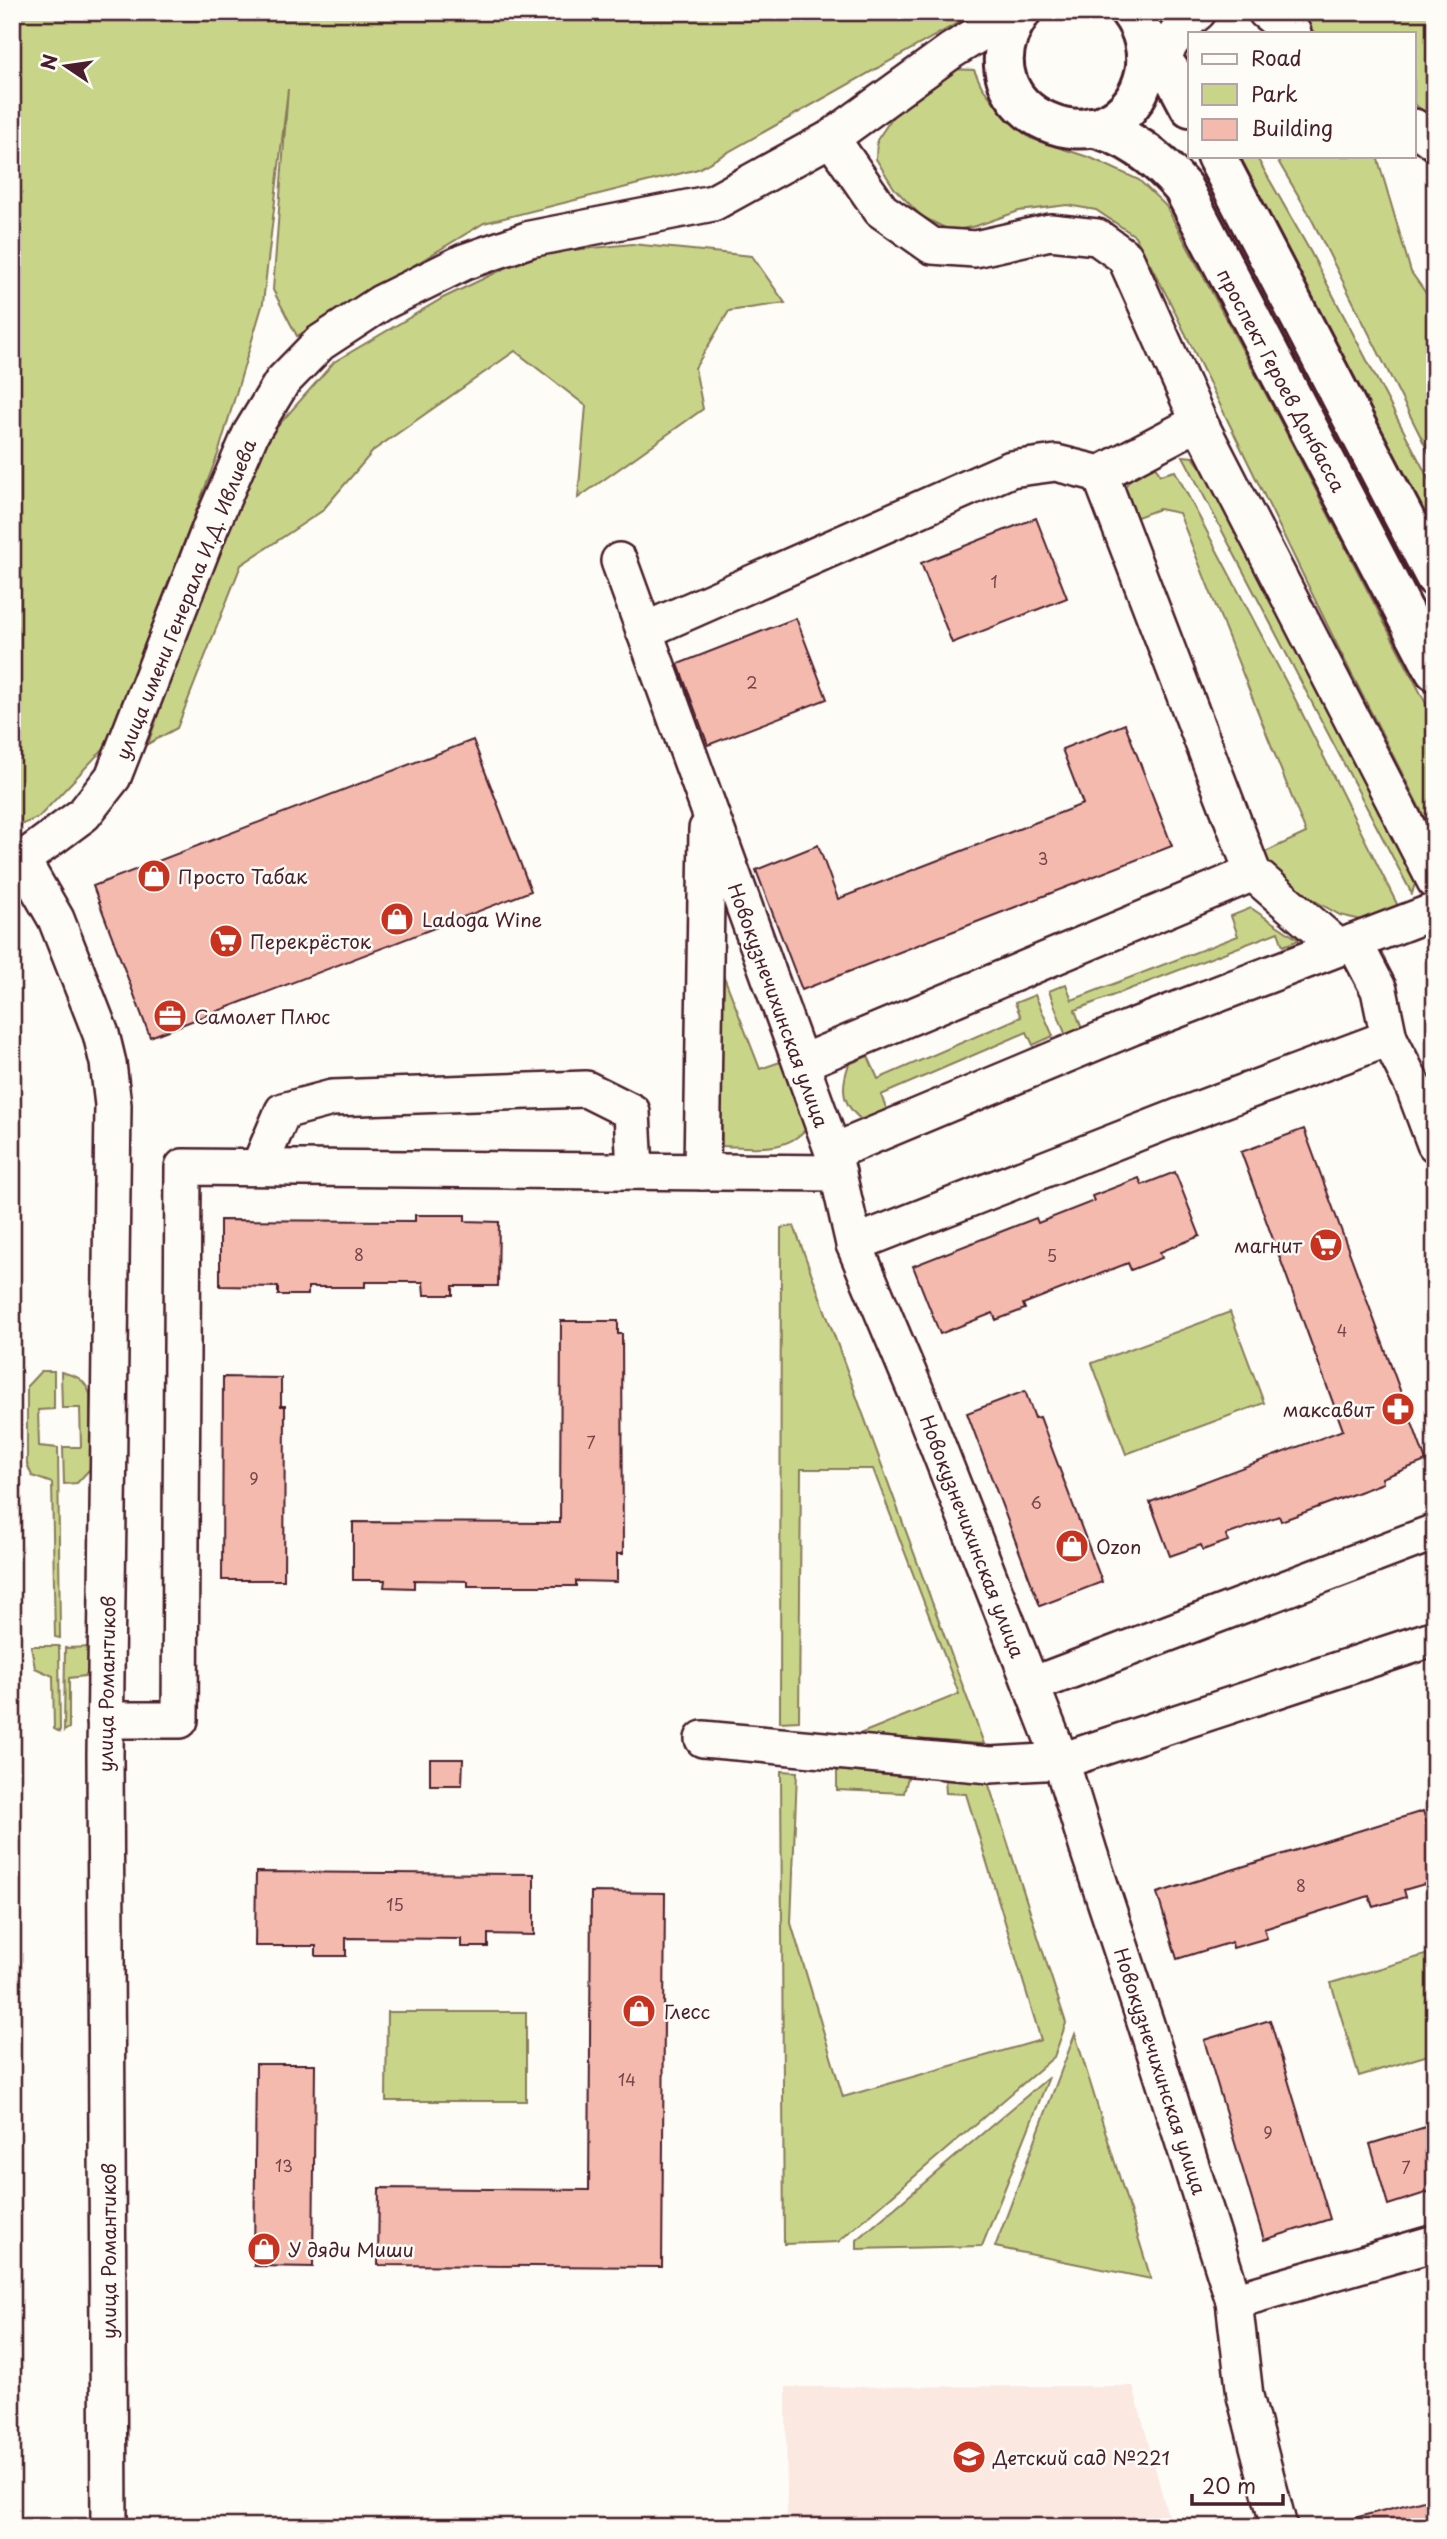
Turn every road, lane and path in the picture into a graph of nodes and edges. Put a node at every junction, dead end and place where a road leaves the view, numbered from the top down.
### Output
1 (1014, 12) edge
2 (1021, 12) edge
3 (1198, 12) edge
4 (1266, 12) edge
5 (1292, 32) edge
6 (1144, 33) edge
7 (951, 51) junction
8 (1006, 75) junction
9 (1188, 104) edge
10 (1091, 127) junction
11 (1416, 128) edge
12 (831, 138) junction
13 (1435, 142) edge
14 (1217, 158) edge
15 (1199, 422) junction
16 (1100, 474) junction
17 (619, 561) dead end
18 (1435, 577) edge
19 (644, 631) junction
20 (1435, 671) edge
21 (707, 807) junction
22 (17, 861) edge
23 (1253, 873) junction
24 (1435, 881) edge
25 (1435, 911) edge
26 (1346, 944) junction
27 (1389, 1038) junction
28 (801, 1063) junction
29 (1435, 1144) edge
30 (835, 1162) junction
31 (258, 1167) junction
32 (635, 1171) junction
33 (702, 1172) junction
34 (854, 1244) junction
35 (1435, 1532) edge
36 (1435, 1638) edge
37 (1032, 1685) junction
38 (105, 1720) junction
39 (703, 1739) dead end
40 (1061, 1761) junction
41 (1435, 2243) edge
42 (1234, 2301) junction
43 (109, 2527) edge
44 (1279, 2527) edge

1 - 7 street, улица имени Генерала И.Д. Ивлиева
2 - 8 street
3 - 6 street
4 - 5 street
6 - 9 street
6 - 10 street
7 - 8 street
7 - 12 street, улица имени Генерала И.Д. Ивлиева
8 - 10 street
10 - 20 street, проспект Героев Донбасса
11 - 13 street
12 - 15 street
12 - 22 street, улица имени Генерала И.Д. Ивлиева
14 - 18 street
15 - 16 street
15 - 24 street
16 - 19 street
16 - 23 street
17 - 19 street, Новокузнечихинская улица
19 - 21 street, Новокузнечихинская улица
21 - 28 street, Новокузнечихинская улица
21 - 33 street
22 - 38 street, улица Романтиков
23 - 26 street
23 - 28 street
25 - 26 street
26 - 27 street
26 - 30 street
27 - 29 street
27 - 34 street
28 - 30 street, Новокузнечихинская улица
30 - 33 street
30 - 34 street, Новокузнечихинская улица
31 - 32 street
31 - 32 street
31 - 38 street
32 - 33 street
34 - 37 street, Новокузнечихинская улица
35 - 37 street
36 - 40 street
37 - 40 street, Новокузнечихинская улица
38 - 43 street, улица Романтиков
39 - 40 street
40 - 42 street, Новокузнечихинская улица
41 - 42 street
42 - 44 street, Новокузнечихинская улица

